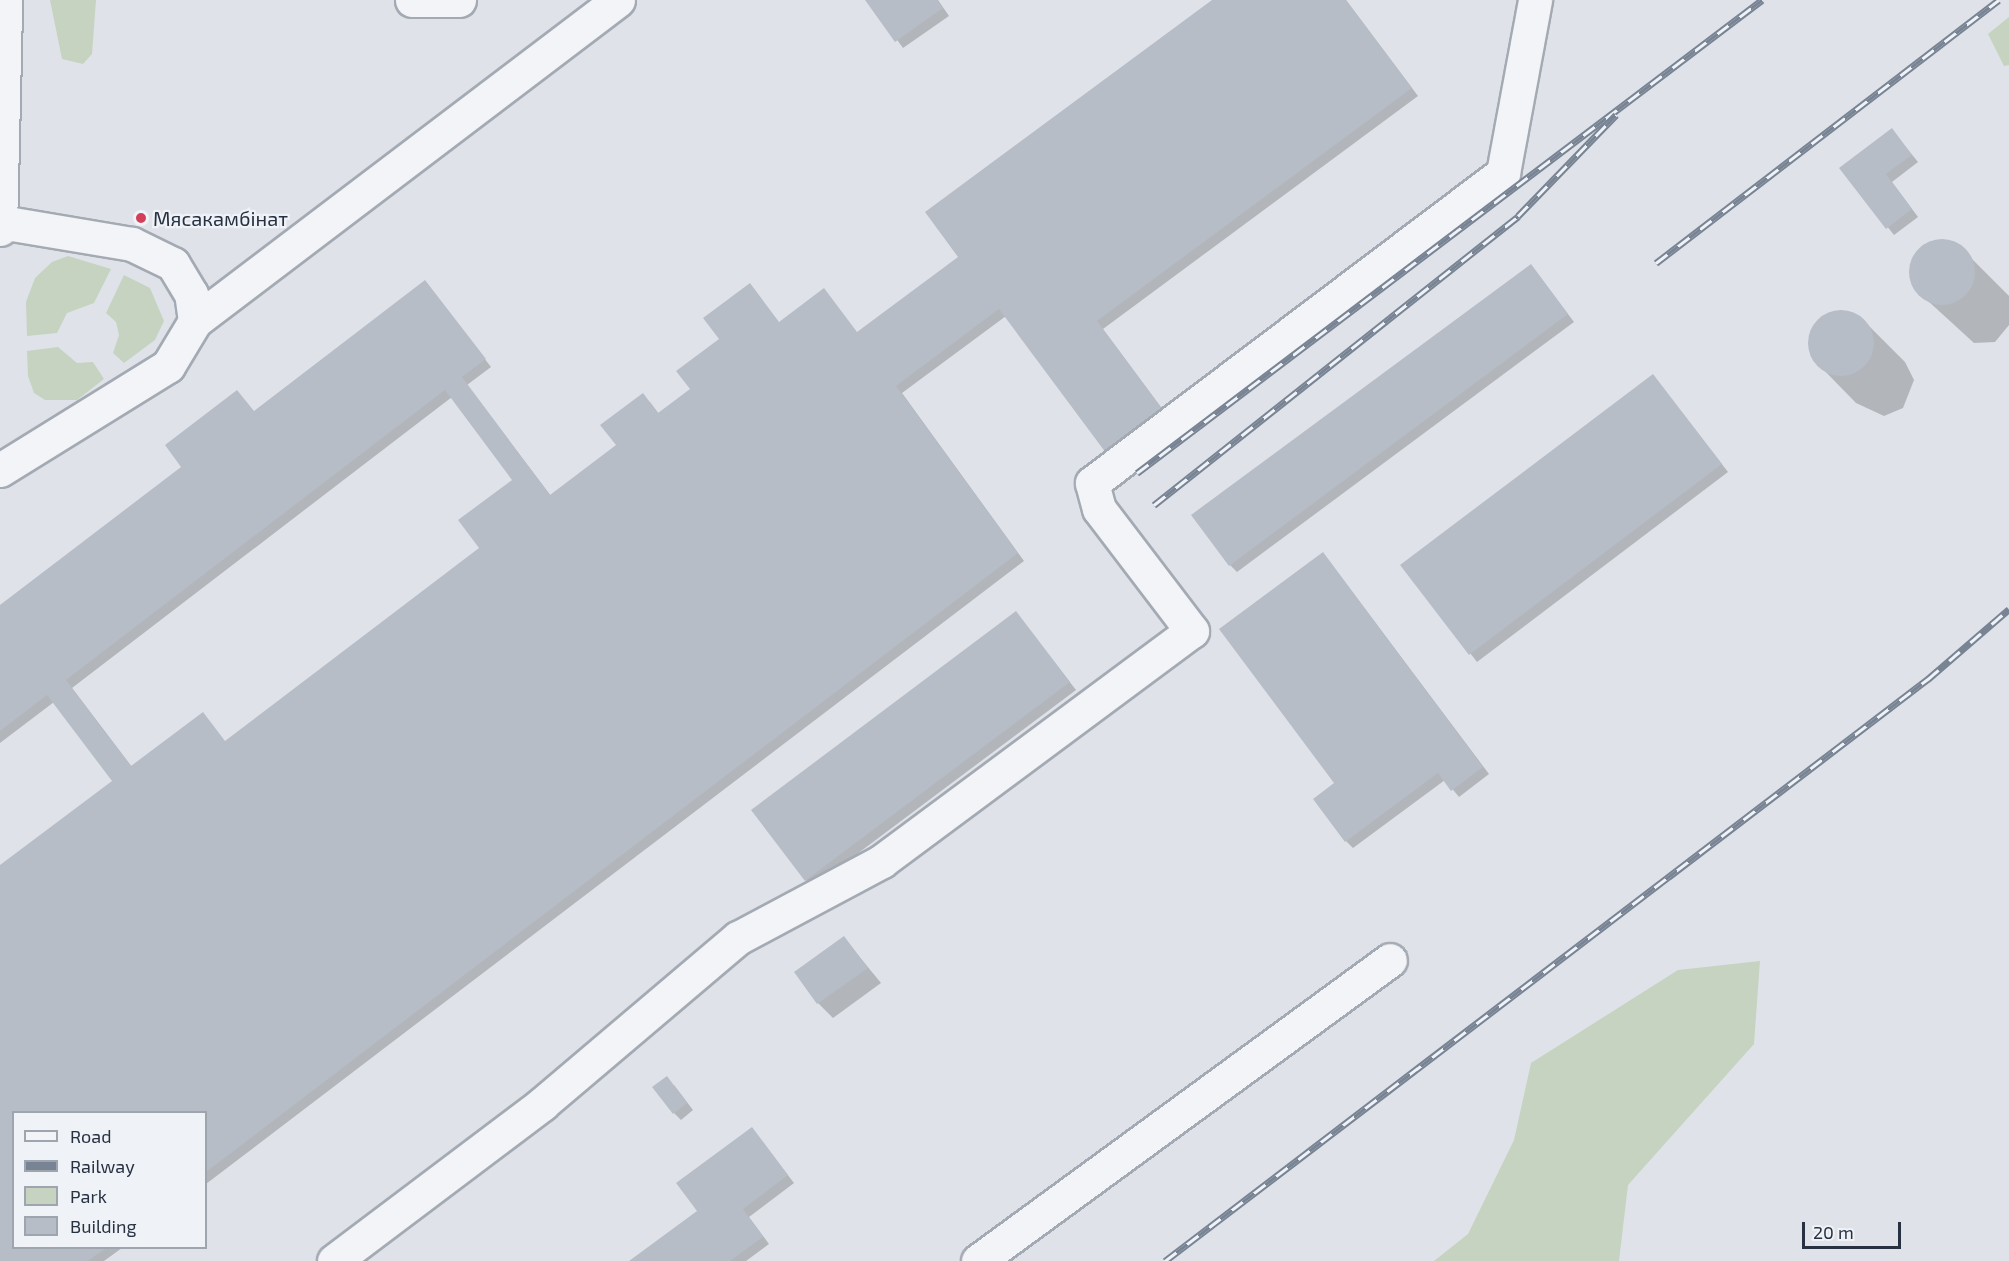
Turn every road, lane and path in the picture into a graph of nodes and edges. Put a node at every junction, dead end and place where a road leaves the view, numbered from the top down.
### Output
1 (5, 0) edge
2 (412, 0) edge
3 (459, 0) edge
4 (618, 0) edge
5 (1535, 0) edge
6 (0, 222) edge
7 (0, 229) edge
8 (195, 321) junction
9 (0, 470) edge
10 (1390, 960) dead end
11 (334, 1261) edge
12 (978, 1261) edge

1 - 6 street
2 - 3 street
4 - 8 street
5 - 11 street
6 - 7 street
6 - 8 street
8 - 9 street
10 - 12 street

